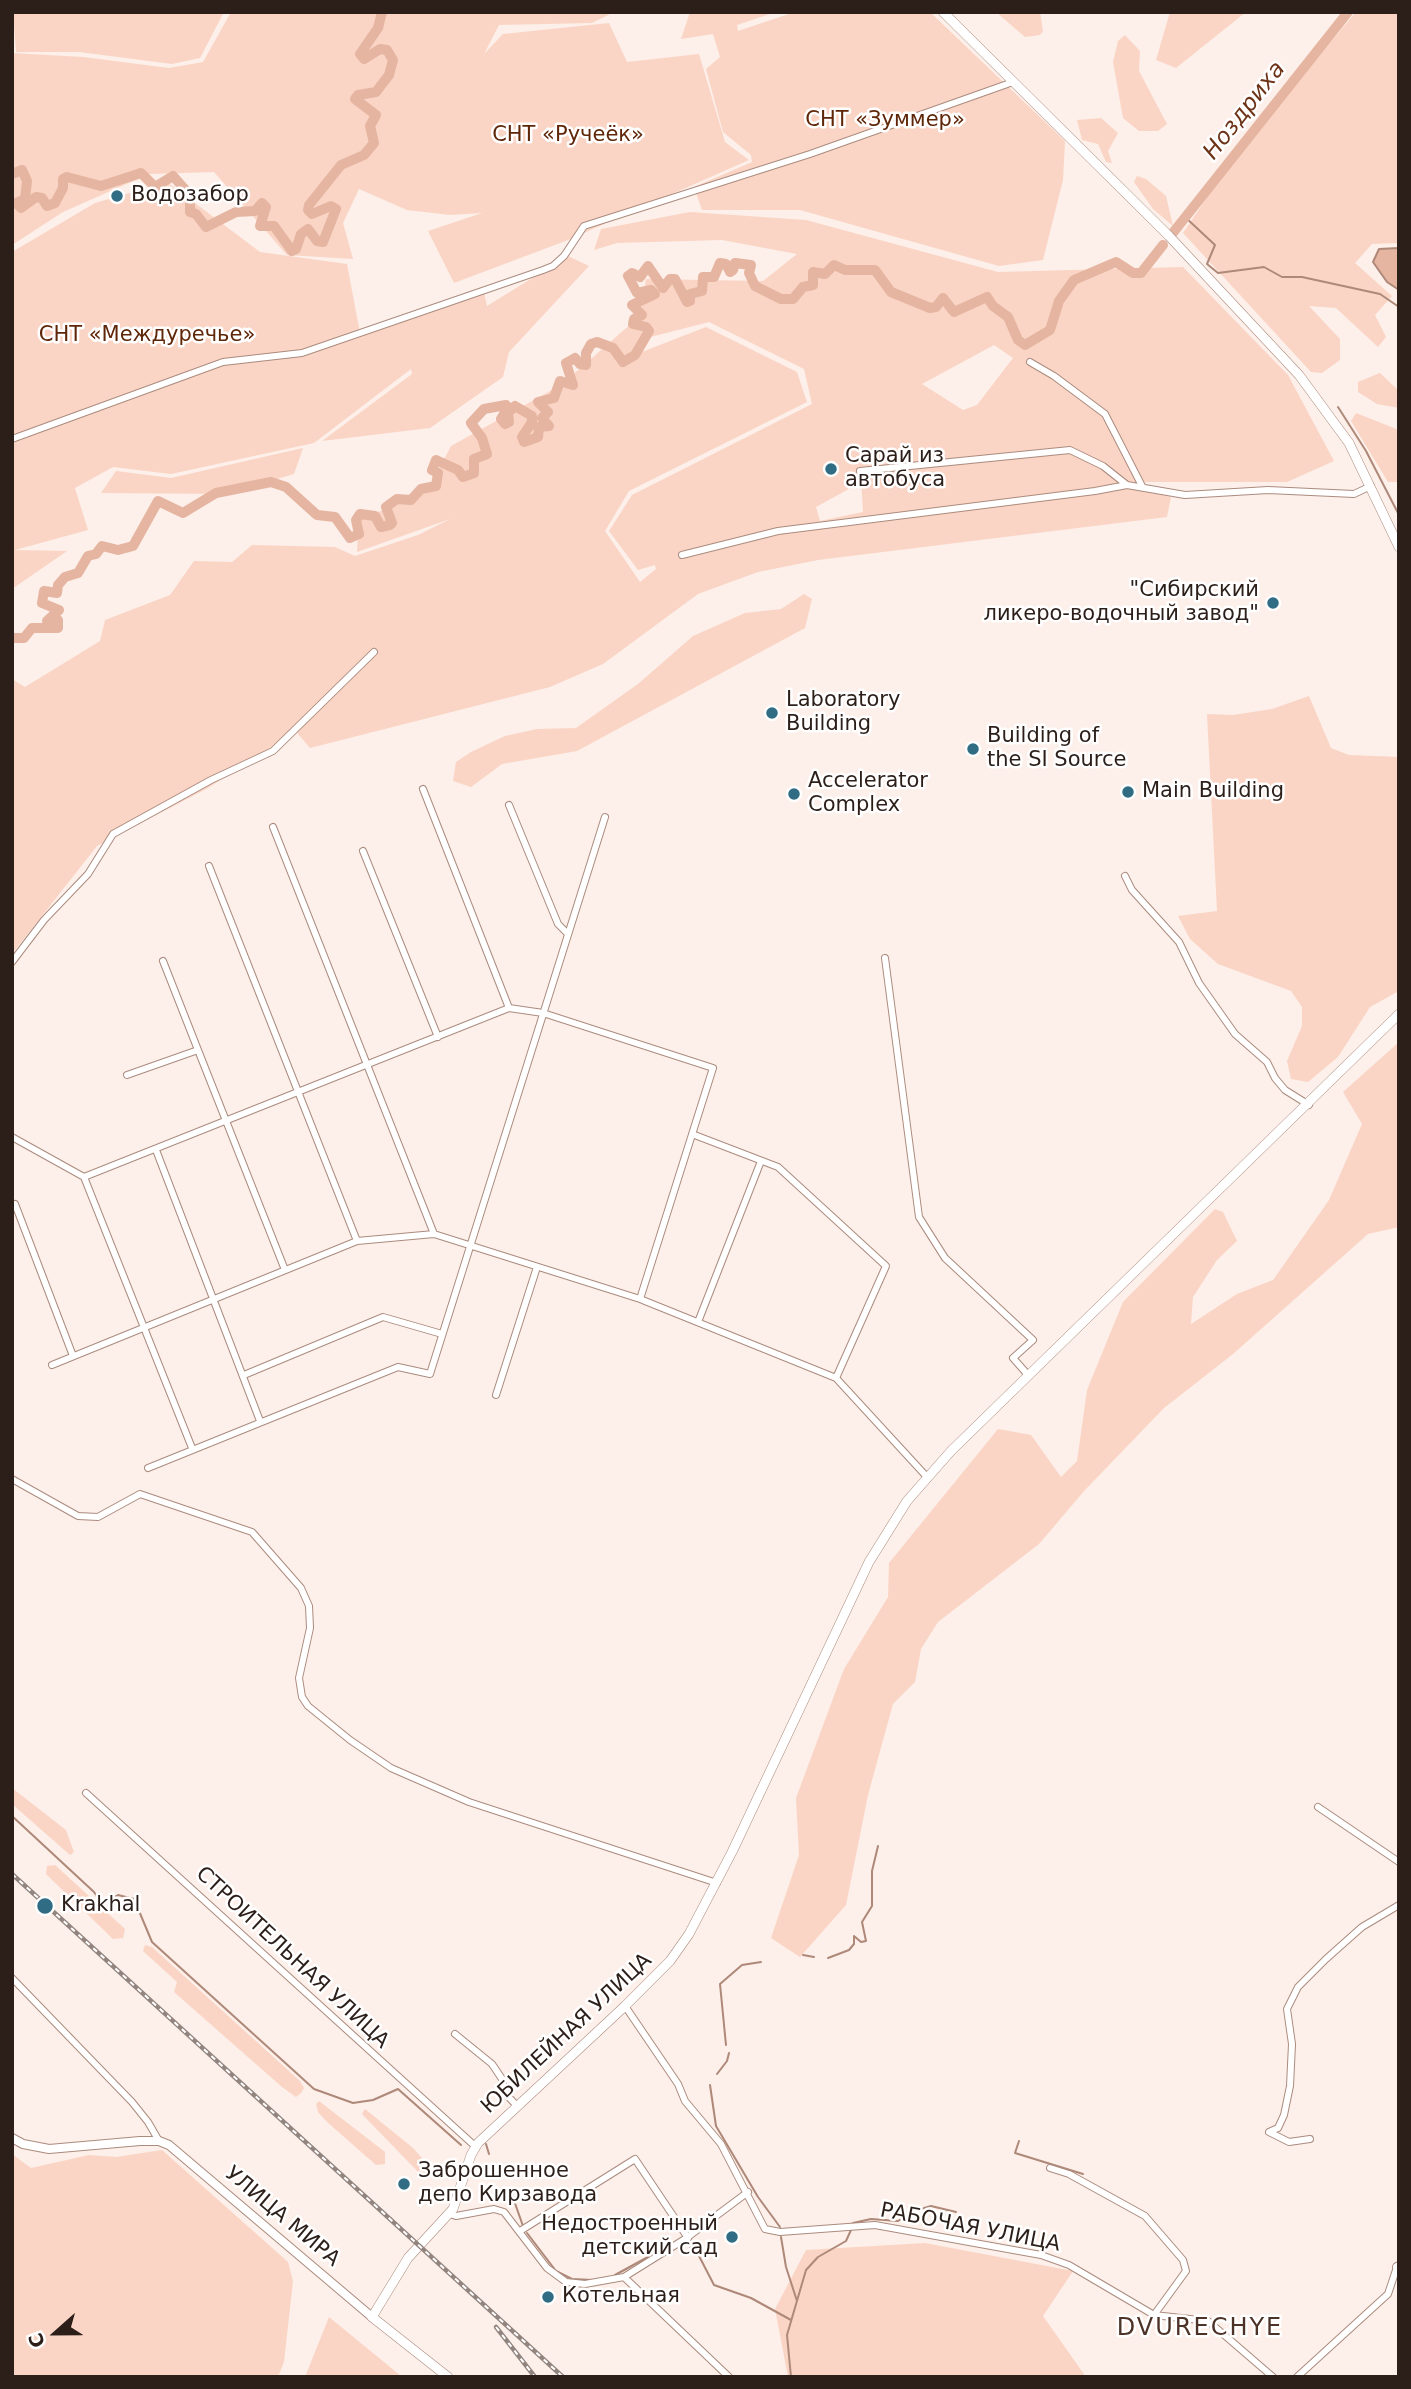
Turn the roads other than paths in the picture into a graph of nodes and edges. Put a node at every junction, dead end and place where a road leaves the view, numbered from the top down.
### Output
1 (943, 12) edge
2 (1013, 82) junction
3 (1030, 362) dead end
4 (12, 439) edge
5 (860, 471) dead end
6 (1127, 485) junction
7 (1142, 486) junction
8 (1371, 486) junction
9 (1399, 547) edge
10 (682, 555) dead end
11 (374, 652) dead end
12 (423, 789) dead end
13 (509, 805) dead end
14 (605, 817) dead end
15 (273, 827) dead end
16 (363, 851) dead end
17 (209, 866) dead end
18 (1125, 876) dead end
19 (568, 934) junction
20 (885, 958) dead end
21 (163, 961) dead end
22 (12, 962) edge
23 (509, 1008) junction
24 (543, 1013) junction
25 (1399, 1014) edge
26 (438, 1037) junction
27 (198, 1050) junction
28 (368, 1066) junction
29 (127, 1075) dead end
30 (296, 1094) junction
31 (1309, 1105) junction
32 (226, 1121) junction
33 (692, 1135) junction
34 (12, 1137) edge
35 (156, 1150) junction
36 (761, 1161) junction
37 (84, 1177) junction
38 (15, 1204) dead end
39 (434, 1234) junction
40 (357, 1241) junction
41 (468, 1246) junction
42 (537, 1267) junction
43 (285, 1270) junction
44 (640, 1299) junction
45 (213, 1300) junction
46 (698, 1322) junction
47 (143, 1328) junction
48 (442, 1334) junction
49 (73, 1356) junction
50 (52, 1365) dead end
51 (244, 1375) junction
52 (1029, 1376) junction
53 (836, 1378) junction
54 (496, 1395) dead end
55 (260, 1421) junction
56 (192, 1448) junction
57 (148, 1468) dead end
58 (927, 1477) junction
59 (12, 1479) edge
60 (86, 1793) dead end
61 (1318, 1807) dead end
62 (1399, 1862) edge
63 (717, 1883) junction
64 (1399, 1905) edge
65 (12, 1978) edge
66 (625, 2006) junction
67 (455, 2034) dead end
68 (517, 2106) junction
69 (12, 2137) edge
70 (1310, 2139) dead end
71 (159, 2141) junction
72 (475, 2147) junction
73 (1050, 2168) dead end
74 (748, 2192) junction
75 (450, 2214) junction
76 (520, 2231) junction
77 (688, 2238) junction
78 (1398, 2267) edge
79 (624, 2277) junction
80 (1154, 2315) junction
81 (372, 2316) junction
82 (448, 2377) edge
83 (729, 2377) edge
84 (1273, 2377) edge
85 (1297, 2377) edge

1 - 2 main road
2 - 4 street
2 - 8 main road
3 - 7 street
5 - 6 street
6 - 7 street
6 - 10 street
7 - 8 street
8 - 9 main road
11 - 22 street
12 - 23 street
13 - 19 street
14 - 19 street
15 - 28 street
16 - 26 street
17 - 30 street
18 - 31 street
19 - 24 street
20 - 52 street
21 - 27 street
23 - 24 street
23 - 26 street
24 - 33 street
24 - 41 street
25 - 31 main road, ЮБИЛЕЙНАЯ УЛИЦА
26 - 28 street
27 - 29 street
27 - 32 street
28 - 30 street
28 - 39 street
30 - 32 street
30 - 40 street
31 - 52 main road, ЮБИЛЕЙНАЯ УЛИЦА
32 - 35 street
32 - 43 street
33 - 36 street
33 - 44 street
34 - 37 street
35 - 37 street
35 - 45 street
36 - 46 street
36 - 53 street
37 - 47 street
38 - 49 street
39 - 40 street
39 - 41 street
40 - 43 street
41 - 42 street
41 - 48 street
42 - 44 street
42 - 54 street
43 - 45 street
44 - 46 street
45 - 47 street
45 - 51 street
46 - 53 street
47 - 49 street
47 - 56 street
48 - 51 street
48 - 55 street
49 - 50 street
51 - 55 street
52 - 58 main road, ЮБИЛЕЙНАЯ УЛИЦА
53 - 58 street
55 - 56 street
56 - 57 street
58 - 63 main road, ЮБИЛЕЙНАЯ УЛИЦА
59 - 63 street
60 - 72 street, СТРОИТЕЛЬНАЯ УЛИЦА
61 - 62 street
63 - 66 main road, ЮБИЛЕЙНАЯ УЛИЦА
64 - 70 street
65 - 71 street
66 - 68 main road, ЮБИЛЕЙНАЯ УЛИЦА
66 - 74 street, РАБОЧАЯ УЛИЦА
67 - 68 street
68 - 72 main road, ЮБИЛЕЙНАЯ УЛИЦА
69 - 71 street
71 - 81 street, УЛИЦА МИРА
72 - 75 main road, ЮБИЛЕЙНАЯ УЛИЦА
73 - 80 street
74 - 77 street
74 - 80 street, РАБОЧАЯ УЛИЦА
75 - 76 street
75 - 81 main road, ЮБИЛЕЙНАЯ УЛИЦА
76 - 77 street
76 - 79 street
77 - 79 street
78 - 85 street
79 - 83 street
80 - 84 street, РАБОЧАЯ УЛИЦА
81 - 82 main road

